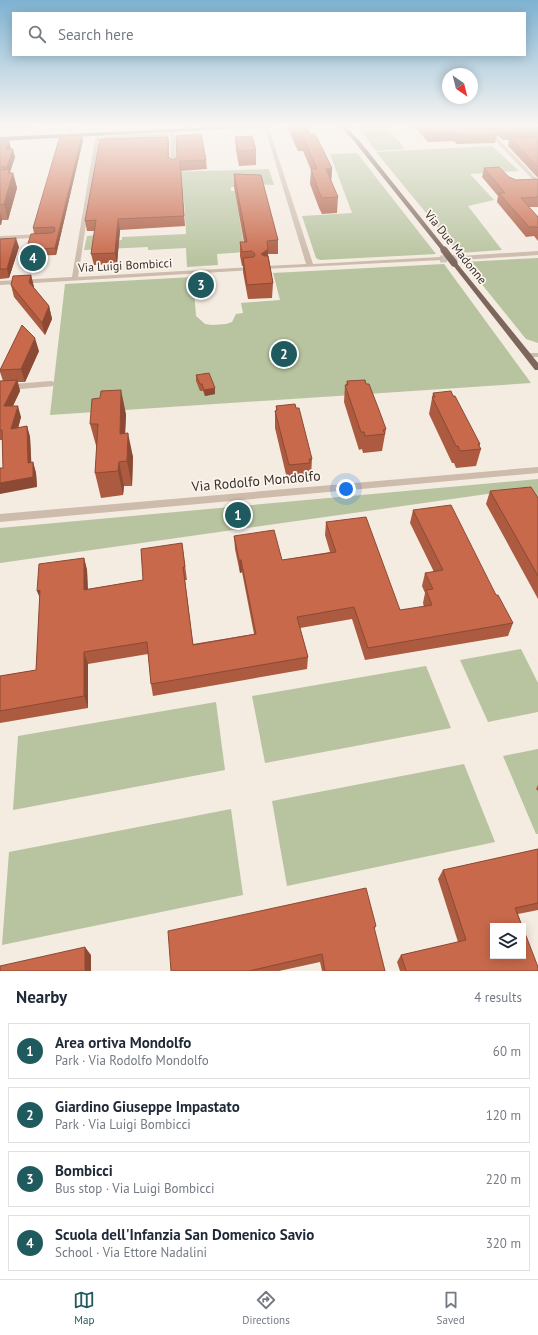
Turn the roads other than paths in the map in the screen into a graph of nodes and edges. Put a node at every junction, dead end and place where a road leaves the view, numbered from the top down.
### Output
1 (92, 170) edge
2 (281, 170) edge
3 (380, 170) edge
4 (525, 170) edge
5 (538, 184) edge
6 (52, 236) edge
7 (0, 238) edge
8 (538, 253) edge
9 (460, 258) tunnel mouth
10 (440, 259) tunnel mouth
11 (310, 266) junction
12 (266, 268) edge
13 (252, 269) edge
14 (75, 278) junction
15 (0, 283) edge
16 (538, 355) edge
17 (528, 356) junction
18 (538, 368) edge
19 (51, 384) dead end
20 (0, 388) edge
21 (538, 470) edge
22 (0, 518) edge

1 - 14 street
2 - 11 street
3 - 17 main road, Via Due Madonne, bridge
4 - 5 street
6 - 7 street
8 - 9 street
10 - 11 street
11 - 12 street
13 - 14 street, Via Luigi Bombicci
14 - 15 street, Via Luigi Bombicci
16 - 17 street
17 - 18 main road, Via Due Madonne
19 - 20 street
21 - 22 street, Via Rodolfo Mondolfo

